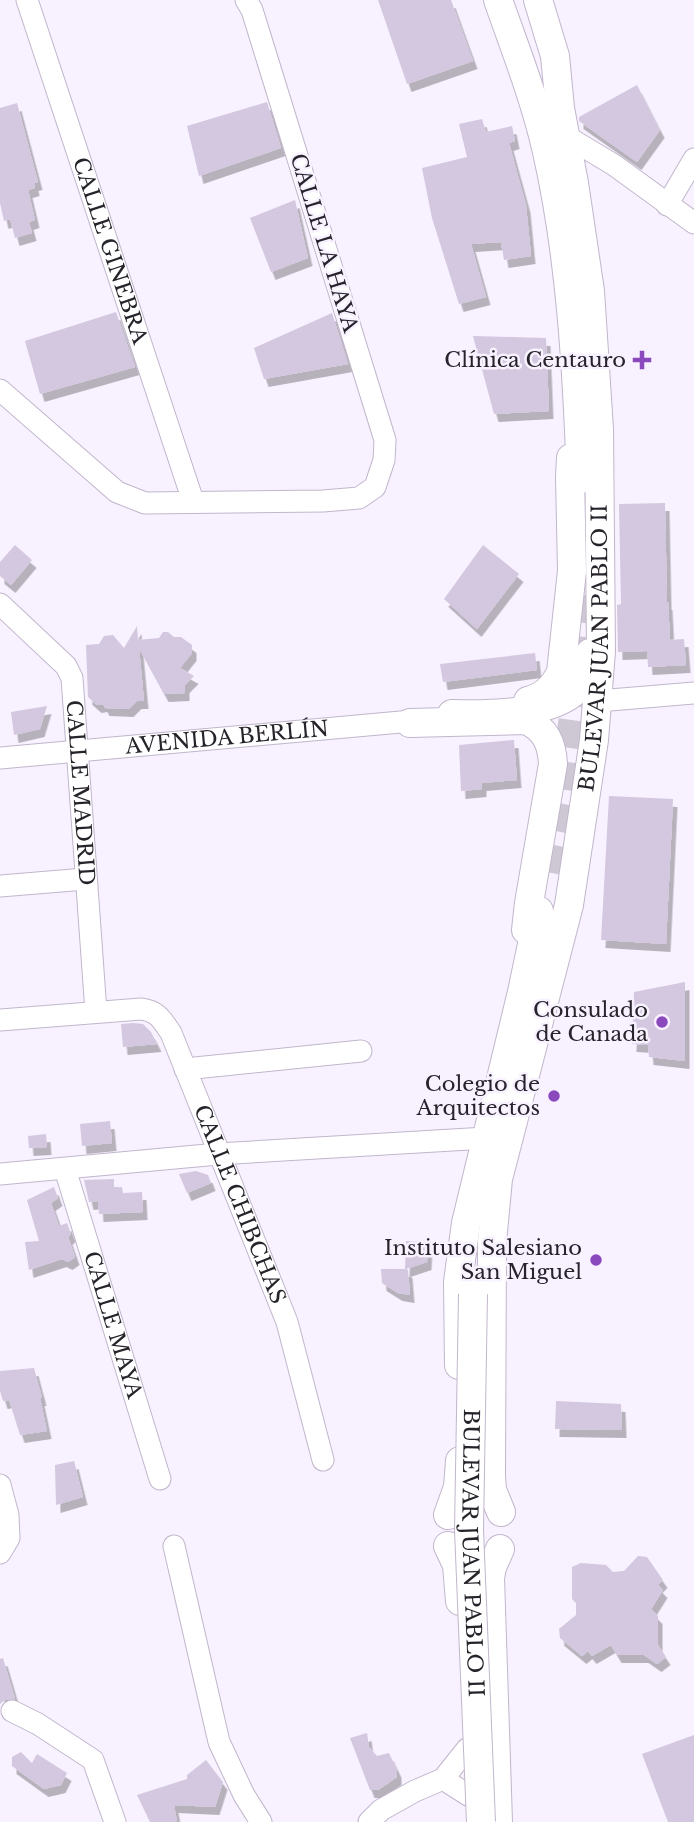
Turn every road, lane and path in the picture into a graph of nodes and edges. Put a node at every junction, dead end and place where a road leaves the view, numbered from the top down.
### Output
1 (27, 0) edge
2 (246, 0) edge
3 (498, 0) edge
4 (516, 0) edge
5 (524, 0) edge
6 (538, 0) edge
7 (560, 108) junction
8 (556, 143) junction
9 (694, 159) edge
10 (667, 205) junction
11 (694, 223) edge
12 (593, 332) junction
13 (0, 390) edge
14 (578, 400) junction
15 (581, 479) dead end
16 (193, 501) junction
17 (0, 604) edge
18 (694, 693) edge
19 (598, 701) junction
20 (452, 714) junction
21 (410, 723) junction
22 (78, 750) junction
23 (0, 758) edge
24 (85, 878) junction
25 (0, 886) edge
26 (539, 911) dead end
27 (527, 966) junction
28 (96, 1012) junction
29 (0, 1020) edge
30 (362, 1051) dead end
31 (185, 1069) junction
32 (486, 1138) junction
33 (218, 1154) junction
34 (65, 1169) junction
35 (0, 1174) edge
36 (487, 1182) junction
37 (323, 1460) dead end
38 (160, 1479) dead end
39 (0, 1485) edge
40 (500, 1512) junction
41 (448, 1515) junction
42 (174, 1546) dead end
43 (448, 1546) junction
44 (500, 1549) junction
45 (0, 1553) edge
46 (12, 1712) dead end
47 (467, 1749) junction
48 (443, 1779) junction
49 (468, 1808) edge
50 (115, 1822) edge
51 (261, 1822) edge
52 (369, 1822) edge
53 (481, 1822) edge
54 (498, 1822) edge

1 - 16 street, CALLE GINEBRA
2 - 16 street, CALLE LA HAYA
3 - 8 main road, BULEVAR JUAN PABLO II
4 - 8 main road, BULEVAR JUAN PABLO II
5 - 7 main road, BULEVAR JUAN PABLO II
6 - 7 main road, BULEVAR JUAN PABLO II
7 - 8 main road, BULEVAR JUAN PABLO II
8 - 10 street
8 - 12 main road, BULEVAR JUAN PABLO II
8 - 14 main road, BULEVAR JUAN PABLO II
9 - 10 street
10 - 11 street
12 - 19 main road, BULEVAR JUAN PABLO II
12 - 20 main road
13 - 16 street
14 - 15 main road, BULEVAR JUAN PABLO II
14 - 20 main road
17 - 22 street, CALLE MADRID
18 - 19 street
19 - 36 main road, BULEVAR JUAN PABLO II
20 - 21 street, AVENIDA BERLÍN
21 - 22 street, AVENIDA BERLÍN
21 - 27 main road
22 - 23 street, AVENIDA BERLÍN
22 - 24 street, CALLE MADRID
24 - 25 street
24 - 28 street, CALLE MADRID
26 - 27 main road, BULEVAR JUAN PABLO II
27 - 32 main road, BULEVAR JUAN PABLO II
28 - 29 street
28 - 31 street, CALLE CHIBCHAS
30 - 31 street
31 - 33 street, CALLE CHIBCHAS
32 - 33 street
32 - 36 main road, BULEVAR JUAN PABLO II
33 - 34 street
33 - 37 street, CALLE CHIBCHAS
34 - 35 street
34 - 38 street, CALLE MAYA
36 - 40 main road, BULEVAR JUAN PABLO II
36 - 41 main road, BULEVAR JUAN PABLO II
36 - 53 main road, BULEVAR JUAN PABLO II, bridge
39 - 45 street
40 - 41 main road
40 - 44 main road
41 - 43 main road
42 - 51 street
43 - 44 main road
43 - 47 main road, BULEVAR JUAN PABLO II
44 - 54 main road, BULEVAR JUAN PABLO II
46 - 50 street
47 - 48 street
47 - 49 main road, BULEVAR JUAN PABLO II
48 - 49 street
48 - 52 street

